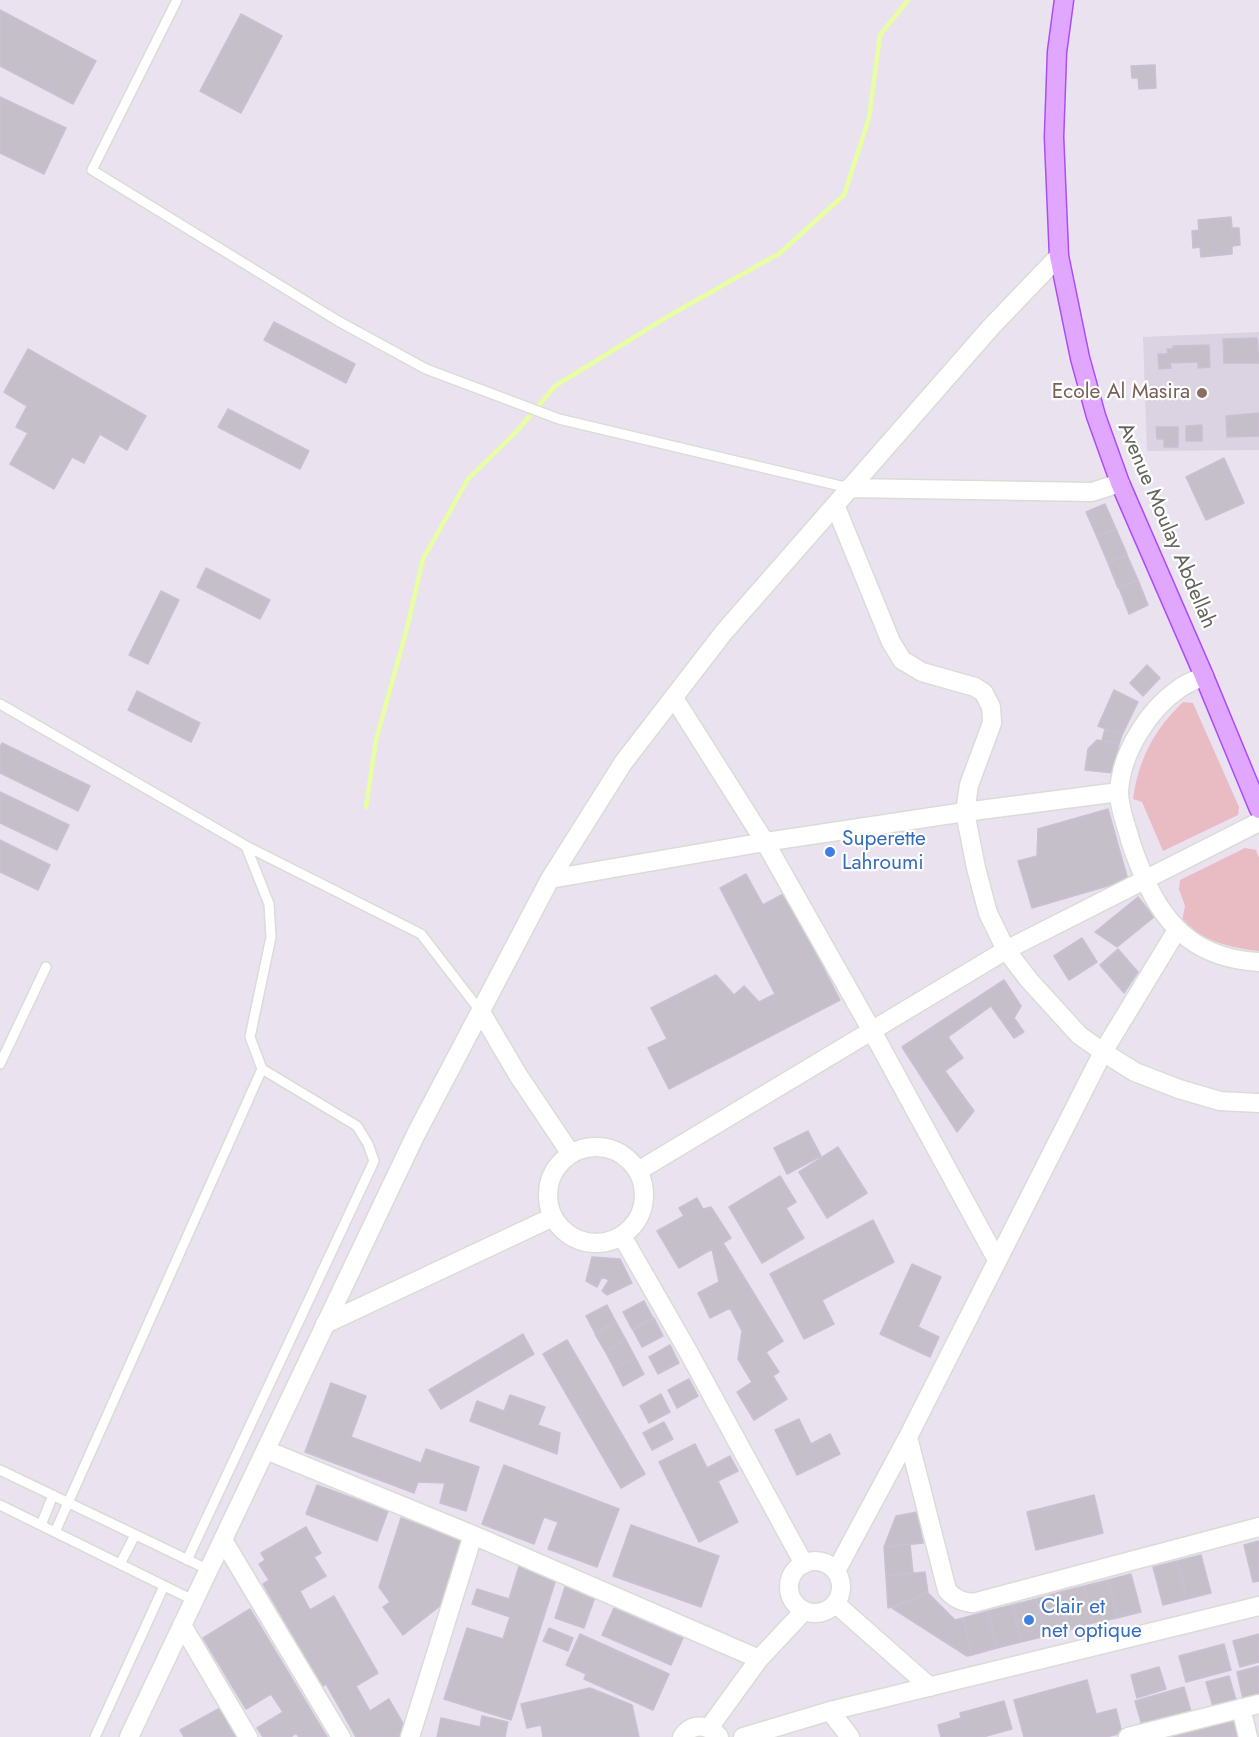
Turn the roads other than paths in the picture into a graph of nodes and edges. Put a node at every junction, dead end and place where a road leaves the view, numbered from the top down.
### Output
1 (177, 0) edge
2 (1064, 0) edge
3 (1059, 256) junction
4 (1120, 483) junction
5 (849, 488) junction
6 (835, 505) junction
7 (1204, 676) junction
8 (674, 698) junction
9 (0, 704) edge
10 (1119, 792) junction
11 (1259, 809) edge
12 (965, 812) junction
13 (1259, 822) edge
14 (765, 842) junction
15 (246, 846) junction
16 (550, 879) junction
17 (1146, 879) junction
18 (1177, 930) junction
19 (1006, 950) junction
20 (1259, 962) edge
21 (46, 967) dead end
22 (481, 1012) junction
23 (872, 1031) junction
24 (1103, 1052) junction
25 (0, 1064) edge
26 (262, 1069) junction
27 (1259, 1103) edge
28 (571, 1154) junction
29 (638, 1171) junction
30 (553, 1216) junction
31 (622, 1236) junction
32 (997, 1260) junction
33 (325, 1324) junction
34 (908, 1437) junction
35 (266, 1450) junction
36 (0, 1470) edge
37 (53, 1495) junction
38 (69, 1503) junction
39 (0, 1505) edge
40 (41, 1525) junction
41 (1259, 1527) edge
42 (55, 1532) junction
43 (135, 1534) junction
44 (473, 1535) junction
45 (223, 1540) junction
46 (188, 1560) junction
47 (120, 1564) junction
48 (804, 1564) junction
49 (209, 1570) junction
50 (836, 1571) junction
51 (164, 1586) junction
52 (195, 1601) junction
53 (836, 1604) junction
54 (1259, 1606) edge
55 (804, 1611) junction
56 (182, 1625) junction
57 (759, 1659) junction
58 (930, 1687) junction
59 (1250, 1706) edge
60 (830, 1711) junction
61 (714, 1732) edge
62 (1132, 1736) edge
63 (95, 1737) edge
64 (129, 1737) edge
65 (248, 1737) edge
66 (341, 1737) edge
67 (410, 1737) edge
68 (682, 1737) edge
69 (743, 1737) edge
70 (850, 1737) edge
71 (1248, 1737) edge

1 - 5 lane
2 - 3 main road, Avenue Moulay Abdellah
3 - 4 main road, Avenue Moulay Abdellah
3 - 5 street
4 - 5 street
4 - 7 main road, Avenue Moulay Abdellah
5 - 6 street
6 - 8 street
6 - 12 street
7 - 10 street
7 - 11 main road, Avenue Moulay Abdellah
8 - 14 street
8 - 16 street
9 - 15 lane
10 - 12 street
10 - 17 street
12 - 14 street
12 - 19 street
13 - 17 street
14 - 16 street
14 - 23 street
15 - 22 lane
15 - 26 lane
16 - 22 street
17 - 18 street
17 - 19 street
18 - 20 street
18 - 24 street
19 - 23 street
19 - 24 street
21 - 25 lane
22 - 28 street
22 - 33 street
23 - 29 street
23 - 32 street
24 - 27 street
24 - 32 street
26 - 38 lane
26 - 46 lane
28 - 29 street
28 - 30 street
29 - 31 street
30 - 31 street
30 - 33 street
31 - 48 street
32 - 34 street
33 - 35 street
34 - 41 street
34 - 50 street
35 - 44 street
35 - 45 street
36 - 37 lane
37 - 38 lane
37 - 40 lane
38 - 42 lane
38 - 43 lane
39 - 40 lane
40 - 42 lane
42 - 47 lane
43 - 46 lane
43 - 47 lane
44 - 57 street
44 - 67 street
45 - 49 street
45 - 66 street
46 - 49 lane
47 - 51 lane
48 - 50 street
48 - 55 street
49 - 52 street
50 - 53 street
51 - 52 lane
51 - 63 lane
52 - 56 street
53 - 55 street
53 - 58 street
54 - 58 street
55 - 57 street
56 - 64 street
56 - 65 street
57 - 61 street
58 - 60 street
59 - 62 street
59 - 71 street
60 - 69 street
60 - 70 street
61 - 68 street

